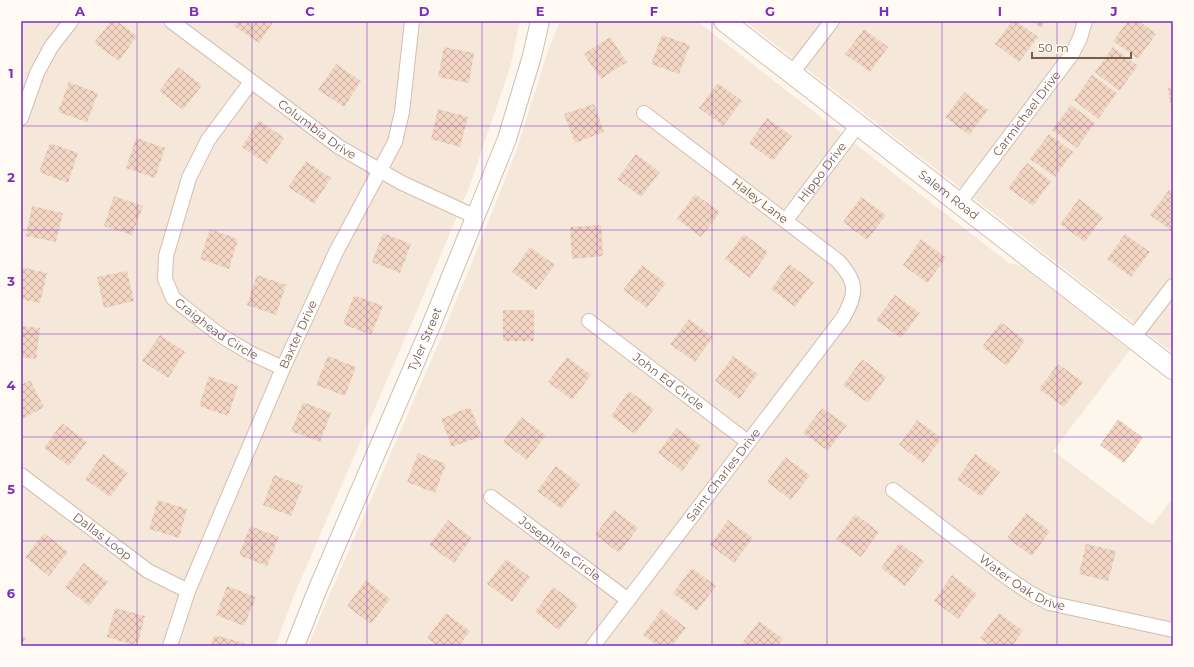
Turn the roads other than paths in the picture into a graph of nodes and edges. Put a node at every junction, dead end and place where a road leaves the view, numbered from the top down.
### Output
1 (71, 21) edge
2 (172, 21) edge
3 (412, 21) edge
4 (724, 21) edge
5 (832, 21) edge
6 (1085, 21) edge
7 (540, 23) edge
8 (792, 73) junction
9 (251, 82) junction
10 (644, 113) dead end
11 (21, 118) edge
12 (858, 125) junction
13 (380, 170) junction
14 (959, 203) junction
15 (476, 216) junction
16 (786, 220) junction
17 (1173, 286) edge
18 (852, 302) joint
19 (589, 321) dead end
20 (1133, 338) junction
21 (283, 368) junction
22 (1173, 369) edge
23 (748, 442) junction
24 (21, 475) edge
25 (893, 490) dead end
26 (491, 497) dead end
27 (188, 591) junction
28 (628, 600) junction
29 (1173, 630) edge
30 (170, 646) edge
31 (295, 646) edge
32 (593, 646) edge

1 - 11 street
2 - 9 street, Columbia Drive
3 - 13 street, Baxter Drive
4 - 8 main road, Salem Road
5 - 8 street
6 - 14 street, Carmichael Drive
7 - 15 street, Tyler Street
8 - 12 main road, Salem Road
9 - 13 street, Columbia Drive
9 - 21 street, Craighead Circle
10 - 16 street, Haley Lane
12 - 14 main road, Salem Road
12 - 16 street, Hippo Drive
13 - 15 street, Columbia Drive
13 - 21 street, Baxter Drive
14 - 20 main road, Salem Road
15 - 31 street, Tyler Street
16 - 18 street, Haley Lane
17 - 20 street
18 - 23 street, Saint Charles Drive
19 - 23 street, John Ed Circle
20 - 22 main road, Salem Road
21 - 27 street, Baxter Drive
23 - 28 street, Saint Charles Drive
24 - 27 street, Dallas Loop
25 - 29 street, Water Oak Drive
26 - 28 street, Josephine Circle
27 - 30 street, Baxter Drive
28 - 32 street, Saint Charles Drive

